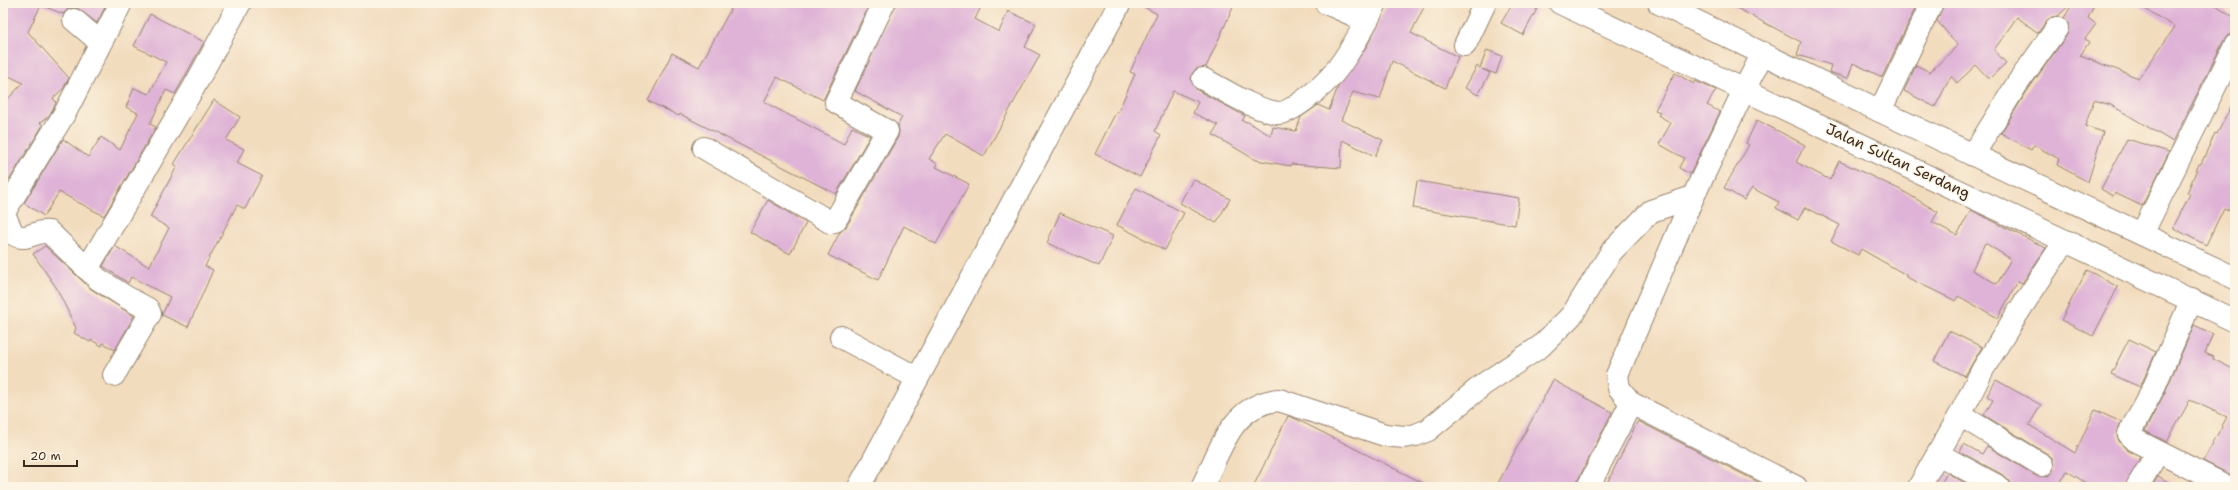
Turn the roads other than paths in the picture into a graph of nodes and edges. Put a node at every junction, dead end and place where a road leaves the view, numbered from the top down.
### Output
1 (121, 3) edge
2 (240, 3) edge
3 (884, 3) edge
4 (1120, 3) edge
5 (1326, 3) edge
6 (1486, 3) edge
7 (1560, 3) edge
8 (1659, 3) edge
9 (1932, 3) edge
10 (1372, 12) edge
11 (74, 20) dead end
12 (2057, 28) dead end
13 (100, 42) junction
14 (1465, 45) dead end
15 (2235, 46) edge
16 (1763, 53) junction
17 (1203, 79) dead end
18 (1745, 88) junction
19 (1880, 111) junction
20 (704, 148) dead end
21 (1973, 155) junction
22 (1693, 197) junction
23 (3, 214) edge
24 (2142, 234) junction
25 (2065, 241) junction
26 (87, 269) junction
27 (2235, 278) edge
28 (2192, 299) junction
29 (2235, 321) edge
30 (841, 337) dead end
31 (114, 375) dead end
32 (917, 378) junction
33 (1631, 403) junction
34 (1960, 415) junction
35 (2158, 452) junction
36 (1938, 454) junction
37 (2042, 465) dead end
38 (859, 487) edge
39 (1202, 487) edge
40 (1588, 487) edge
41 (1796, 487) edge
42 (1919, 487) edge
43 (1999, 487) edge
44 (2137, 487) edge
45 (2228, 487) edge

1 - 13 main road
2 - 26 main road
3 - 20 main road
4 - 32 main road
5 - 10 main road
6 - 14 main road
7 - 18 main road, Jalan Sultan Serdang
8 - 16 main road
9 - 19 main road
10 - 17 main road
11 - 13 main road
12 - 21 main road
13 - 23 main road
15 - 24 main road
16 - 18 main road
16 - 19 main road
18 - 22 main road
18 - 25 main road, Jalan Sultan Serdang
19 - 21 main road
21 - 24 main road
22 - 33 main road
22 - 39 main road
23 - 26 main road
24 - 27 main road
25 - 28 main road, Jalan Sultan Serdang
25 - 34 main road
26 - 31 main road
28 - 29 main road, Jalan Sultan Serdang
28 - 35 main road
30 - 32 main road
32 - 38 main road
33 - 40 main road
33 - 41 main road
34 - 36 main road
34 - 37 main road
35 - 44 main road
35 - 45 main road
36 - 42 main road
36 - 43 main road

